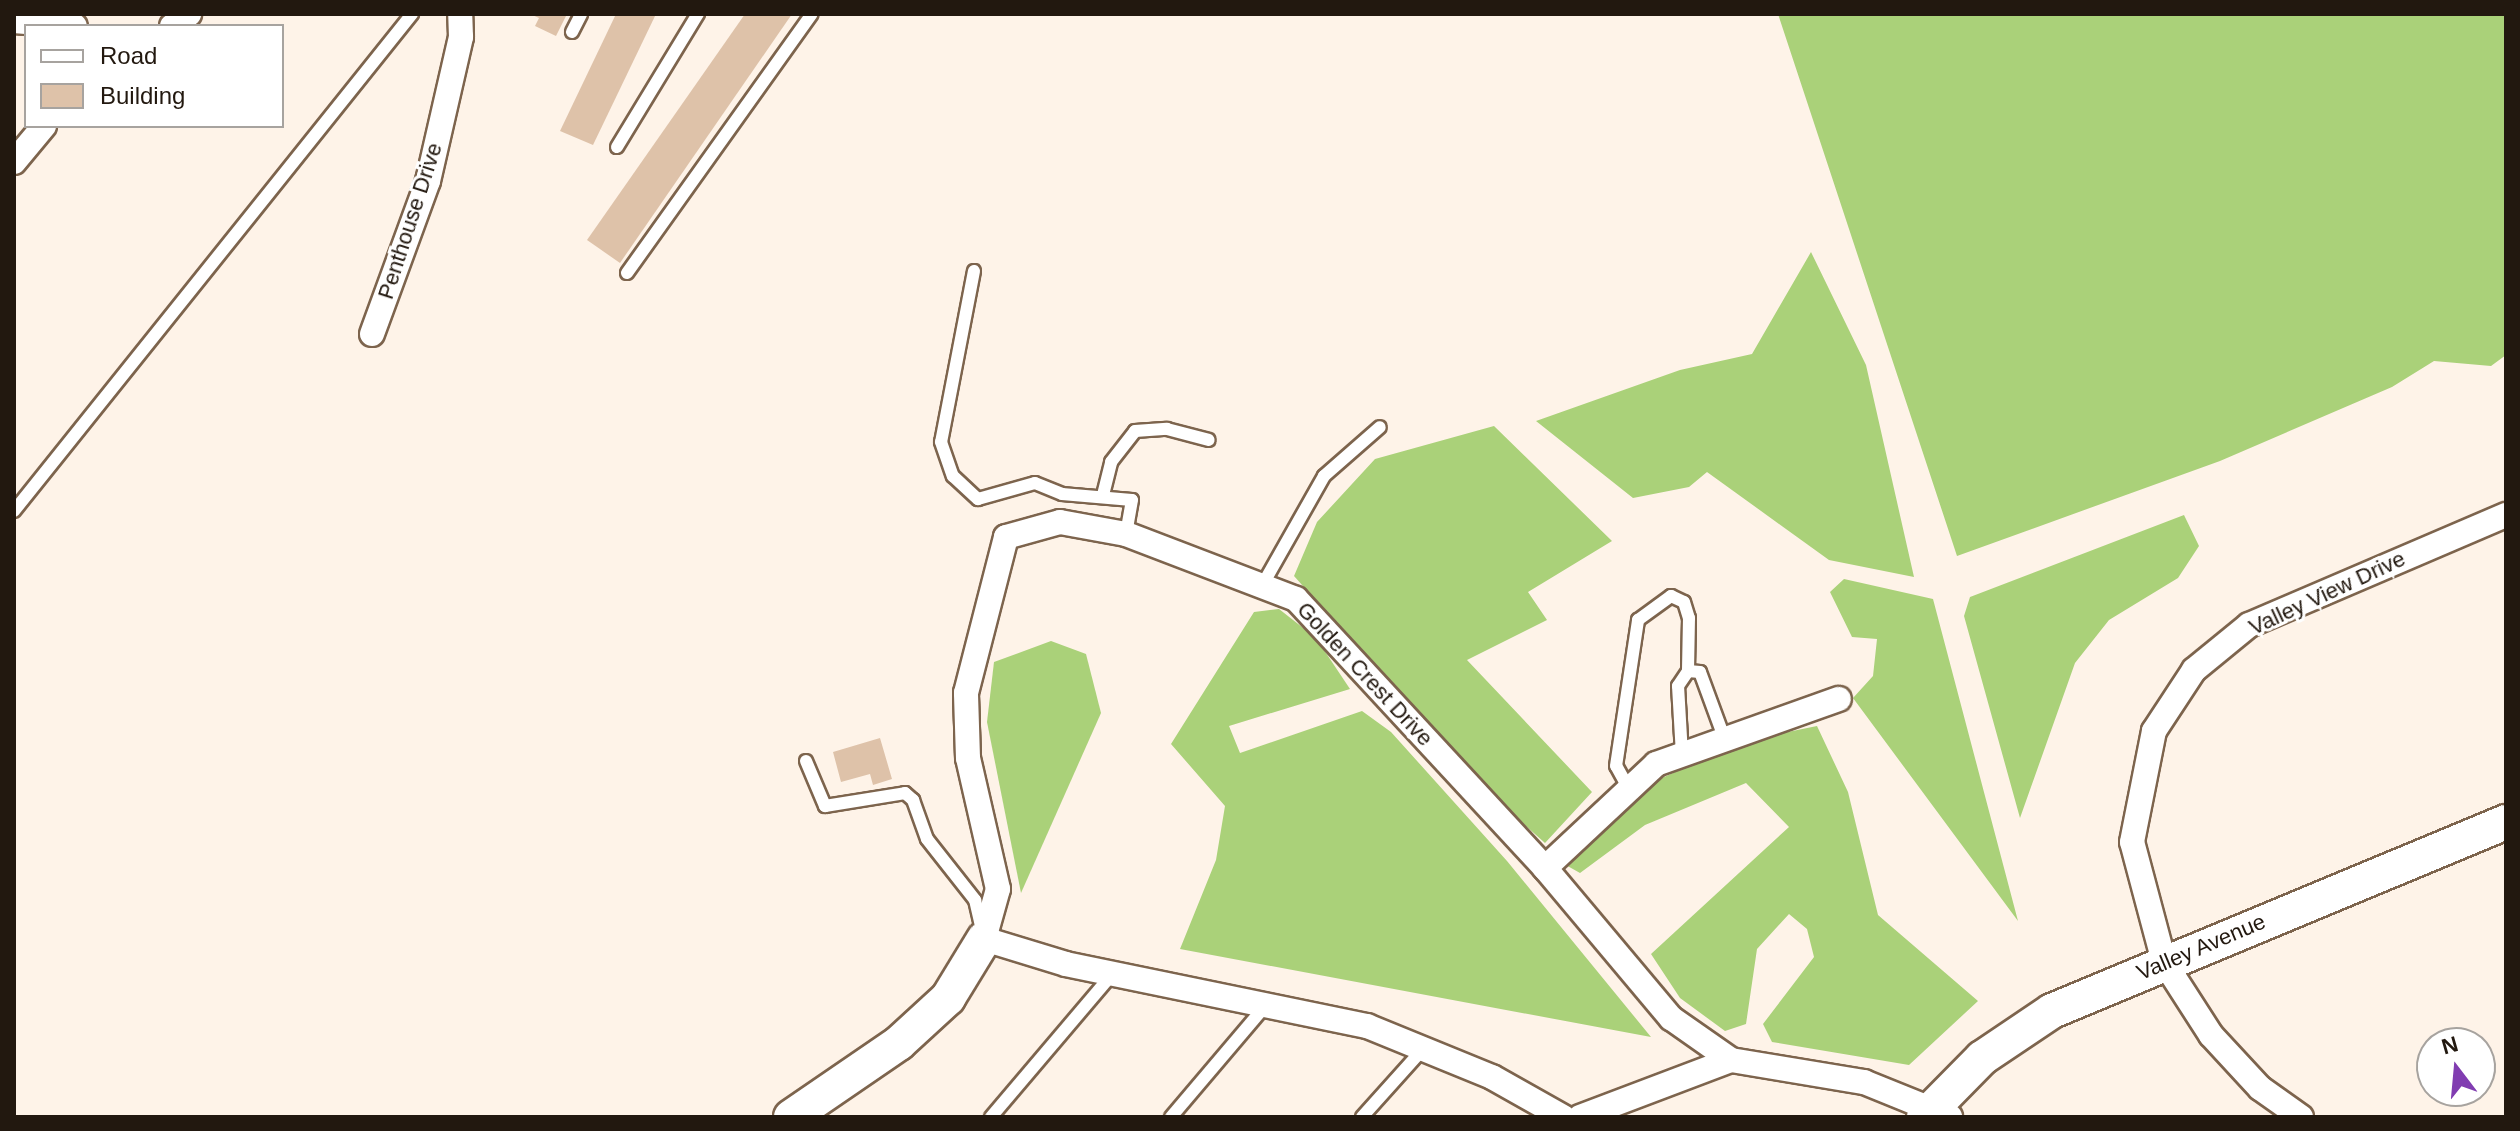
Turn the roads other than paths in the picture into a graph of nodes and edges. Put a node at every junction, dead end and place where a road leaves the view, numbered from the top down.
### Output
1 (412, 14) edge
2 (460, 14) edge
3 (581, 14) edge
4 (698, 14) edge
5 (812, 14) edge
6 (14, 21) edge
7 (51, 24) edge
8 (572, 32) dead end
9 (42, 128) edge
10 (617, 147) dead end
11 (14, 162) edge
12 (974, 271) dead end
13 (627, 273) dead end
14 (372, 334) dead end
15 (1380, 427) dead end
16 (1209, 440) dead end
17 (1103, 495) junction
18 (14, 511) edge
19 (2506, 515) edge
20 (1126, 534) junction
21 (1263, 584) junction
22 (1688, 671) junction
23 (1839, 699) dead end
24 (1725, 740) junction
25 (1682, 755) junction
26 (806, 761) dead end
27 (1629, 789) junction
28 (2506, 822) edge
29 (1545, 868) junction
30 (984, 939) junction
31 (2164, 962) junction
32 (1113, 973) junction
33 (1268, 1003) junction
34 (1423, 1049) junction
35 (1731, 1060) junction
36 (1935, 1113) edge
37 (791, 1117) edge
38 (991, 1117) edge
39 (1171, 1117) edge
40 (1362, 1117) edge
41 (1563, 1117) edge
42 (1580, 1117) edge
43 (2301, 1117) edge

1 - 18 lane
2 - 14 street, Penthouse Drive
3 - 8 lane
4 - 10 lane
5 - 13 lane
6 - 7 street
9 - 11 street
12 - 17 lane
15 - 21 lane
16 - 17 lane
17 - 20 lane
19 - 31 street, Valley View Drive
20 - 21 street, Golden Crest Drive
20 - 30 street, Golden Crest Drive
21 - 29 street, Golden Crest Drive
22 - 24 lane
22 - 25 lane
22 - 27 lane
23 - 24 street
24 - 25 street
25 - 27 street
26 - 30 lane
27 - 29 street
28 - 31 main road, Valley Avenue
29 - 35 street, Golden Crest Drive
30 - 32 street
30 - 37 main road
31 - 36 main road, Valley Avenue
31 - 43 street, Valley View Drive
32 - 33 street
32 - 38 lane
33 - 34 street
33 - 39 lane
34 - 40 lane
34 - 41 street
35 - 36 street, Golden Crest Drive
35 - 42 street

